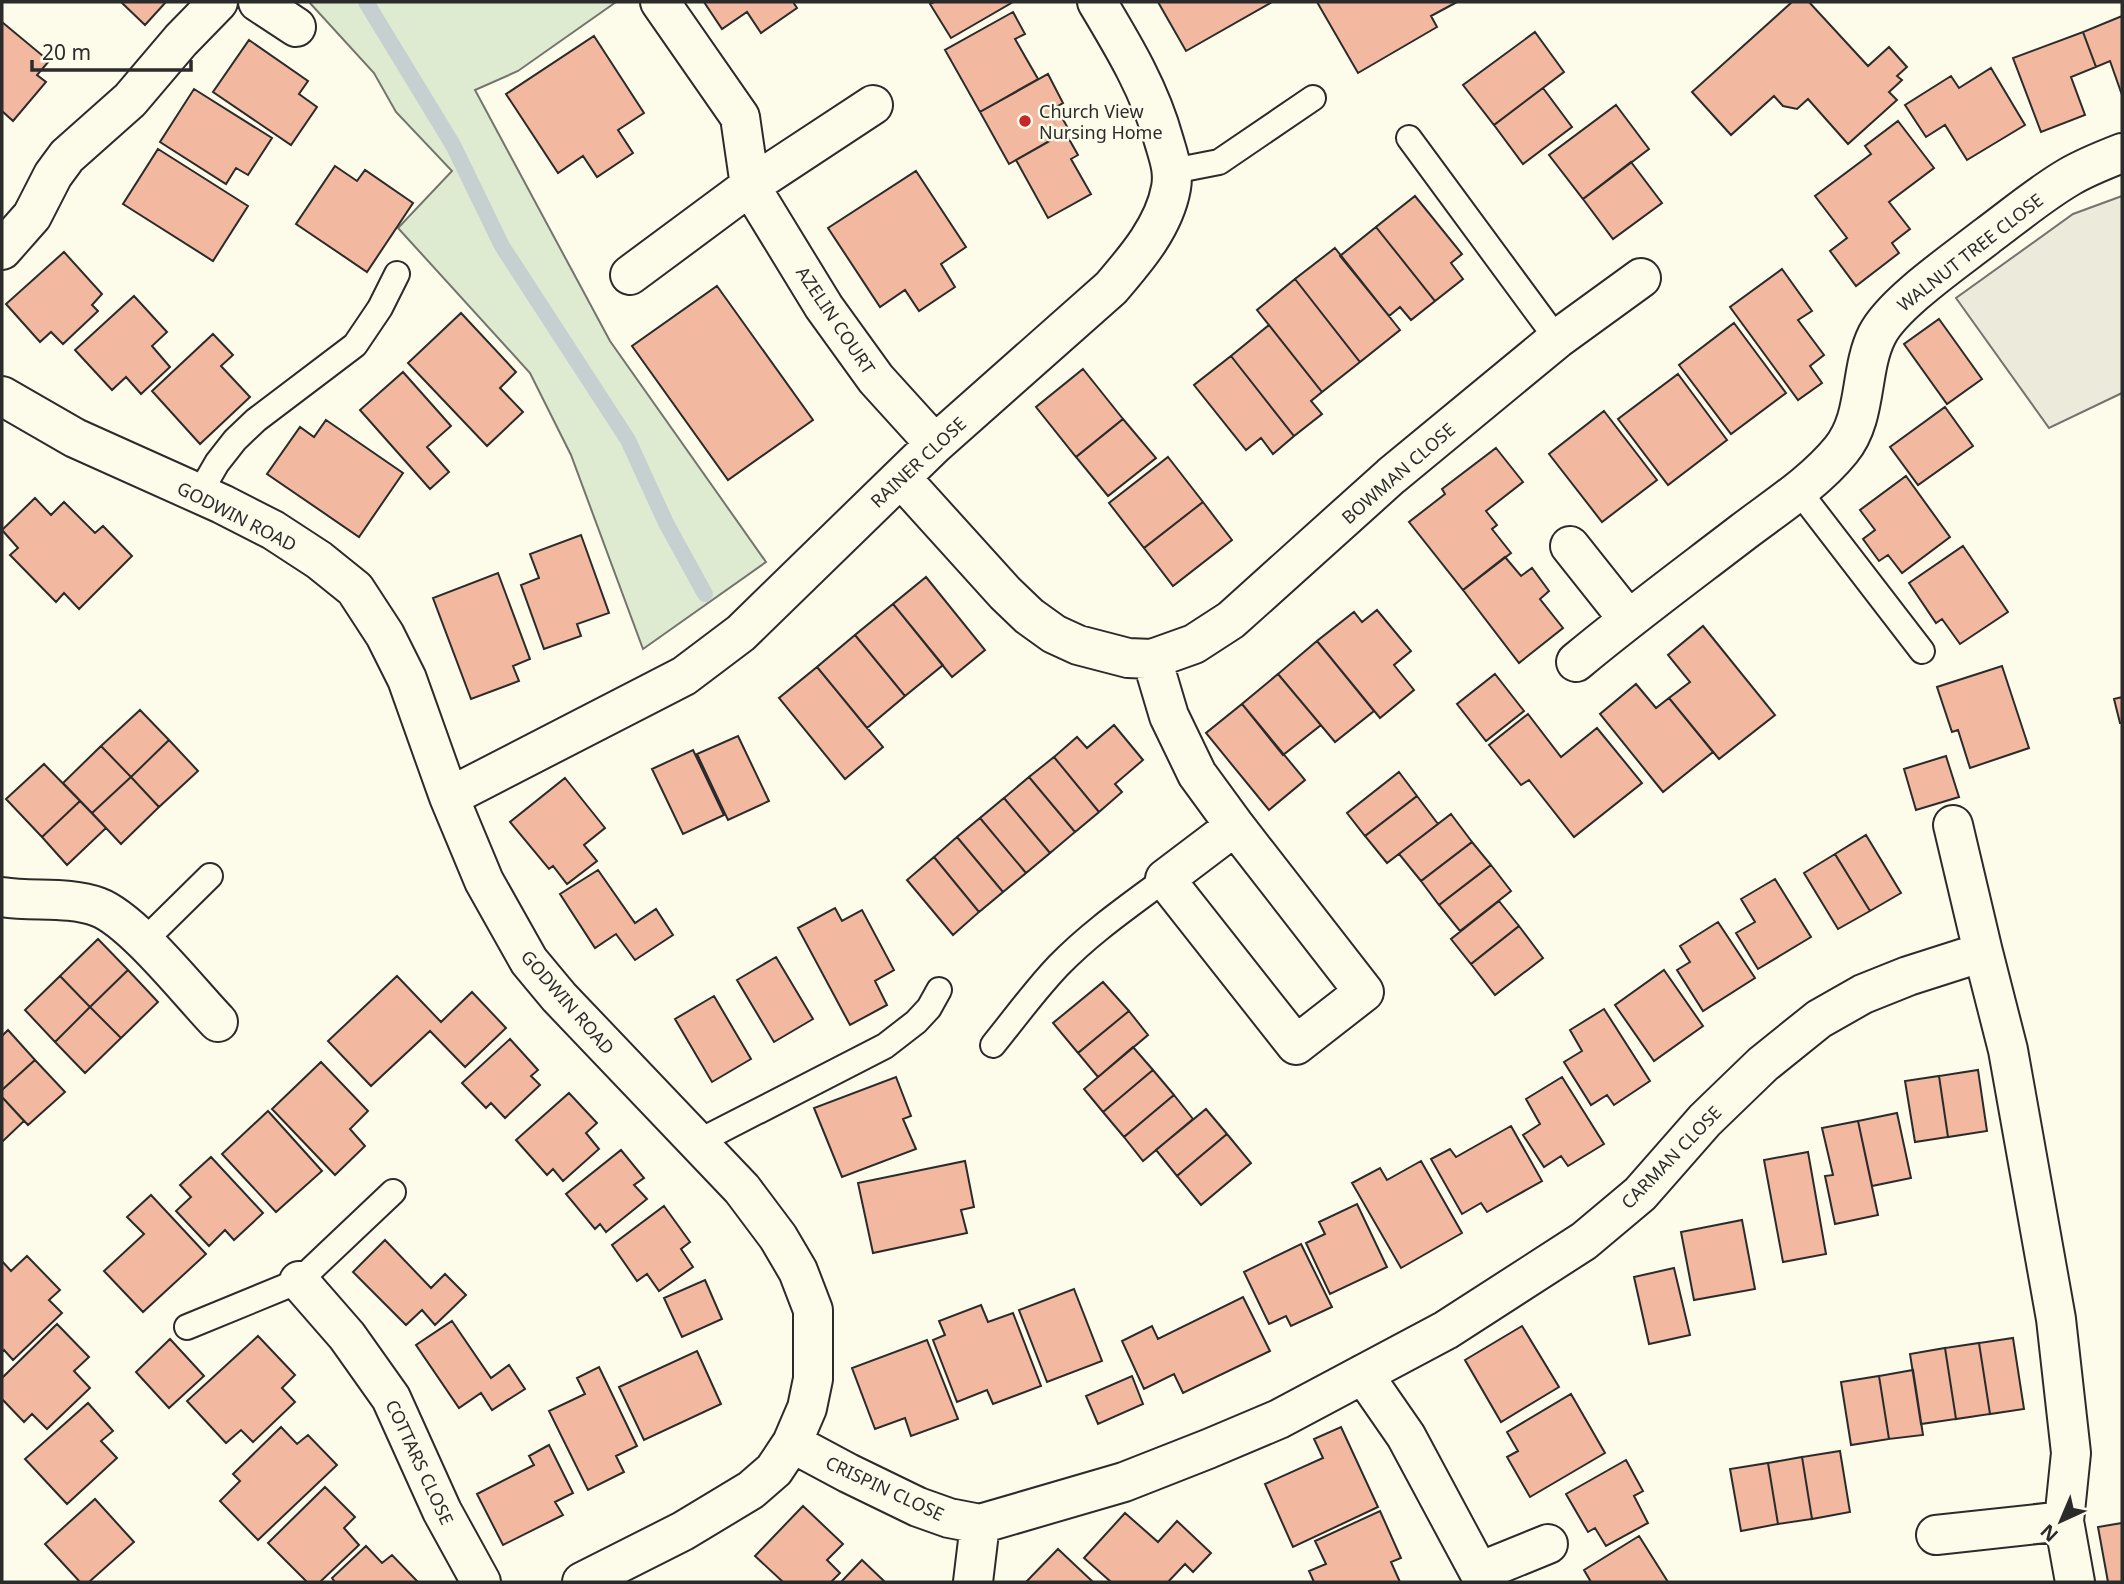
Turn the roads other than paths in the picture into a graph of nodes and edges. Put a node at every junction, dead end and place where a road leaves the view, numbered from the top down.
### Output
1 (218, 2) edge
2 (258, 2) edge
3 (660, 2) edge
4 (1097, 2) edge
5 (296, 27) dead end
6 (1313, 98) dead end
7 (873, 105) dead end
8 (1409, 138) dead end
9 (2122, 153) edge
10 (1173, 171) junction
11 (750, 186) junction
12 (2, 250) edge
13 (397, 274) dead end
14 (630, 275) dead end
15 (1641, 278) dead end
16 (1557, 340) junction
17 (2, 396) edge
18 (934, 444) junction
19 (901, 478) junction
20 (1798, 490) junction
21 (199, 494) junction
22 (1570, 546) dead end
23 (1628, 619) junction
24 (1922, 651) dead end
25 (1152, 659) junction
26 (1576, 662) dead end
27 (449, 797) junction
28 (1953, 825) dead end
29 (1235, 826) junction
30 (210, 876) dead end
31 (1165, 879) junction
32 (2, 897) edge
33 (143, 942) junction
34 (1983, 953) junction
35 (939, 990) dead end
36 (218, 1022) dead end
37 (993, 1045) dead end
38 (698, 1142) junction
39 (393, 1192) dead end
40 (299, 1281) junction
41 (187, 1327) dead end
42 (1363, 1374) junction
43 (792, 1443) junction
44 (1124, 1482) joint
45 (2064, 1521) junction
46 (980, 1524) junction
47 (1936, 1535) dead end
48 (1548, 1544) dead end
49 (1481, 1577) edge
50 (481, 1582) edge
51 (582, 1582) edge
52 (973, 1582) edge
53 (2075, 1582) edge

1 - 12 street
2 - 5 street
3 - 11 street, AZELIN COURT
4 - 10 street, RAINER CLOSE
6 - 10 lane
7 - 11 street
8 - 16 lane
9 - 20 street, WALNUT TREE CLOSE
10 - 18 street, RAINER CLOSE
11 - 14 street
11 - 18 street, AZELIN COURT
13 - 21 lane
15 - 16 street, BOWMAN CLOSE
16 - 25 street, BOWMAN CLOSE
17 - 21 street, GODWIN ROAD
18 - 19 street, RAINER CLOSE
19 - 25 street, BOWMAN CLOSE
19 - 27 street, RAINER CLOSE
20 - 23 street, WALNUT TREE CLOSE
20 - 24 lane
21 - 27 street, GODWIN ROAD
22 - 23 street
23 - 26 street, WALNUT TREE CLOSE
25 - 29 street
27 - 38 street, GODWIN ROAD
28 - 34 street
29 - 31 street
29 - 31 street
30 - 33 lane
31 - 37 lane
32 - 33 street
33 - 36 street
34 - 42 street, CARMAN CLOSE
34 - 45 street
35 - 38 lane
38 - 43 street, GODWIN ROAD
39 - 40 lane
40 - 41 lane
40 - 50 street, COTTARS CLOSE
42 - 44 street, CARMAN CLOSE
42 - 49 street
43 - 46 street, CRISPIN CLOSE
43 - 51 street, GODWIN ROAD
44 - 46 street, CRISPIN CLOSE
45 - 47 street
45 - 53 street
46 - 52 street
48 - 49 street

